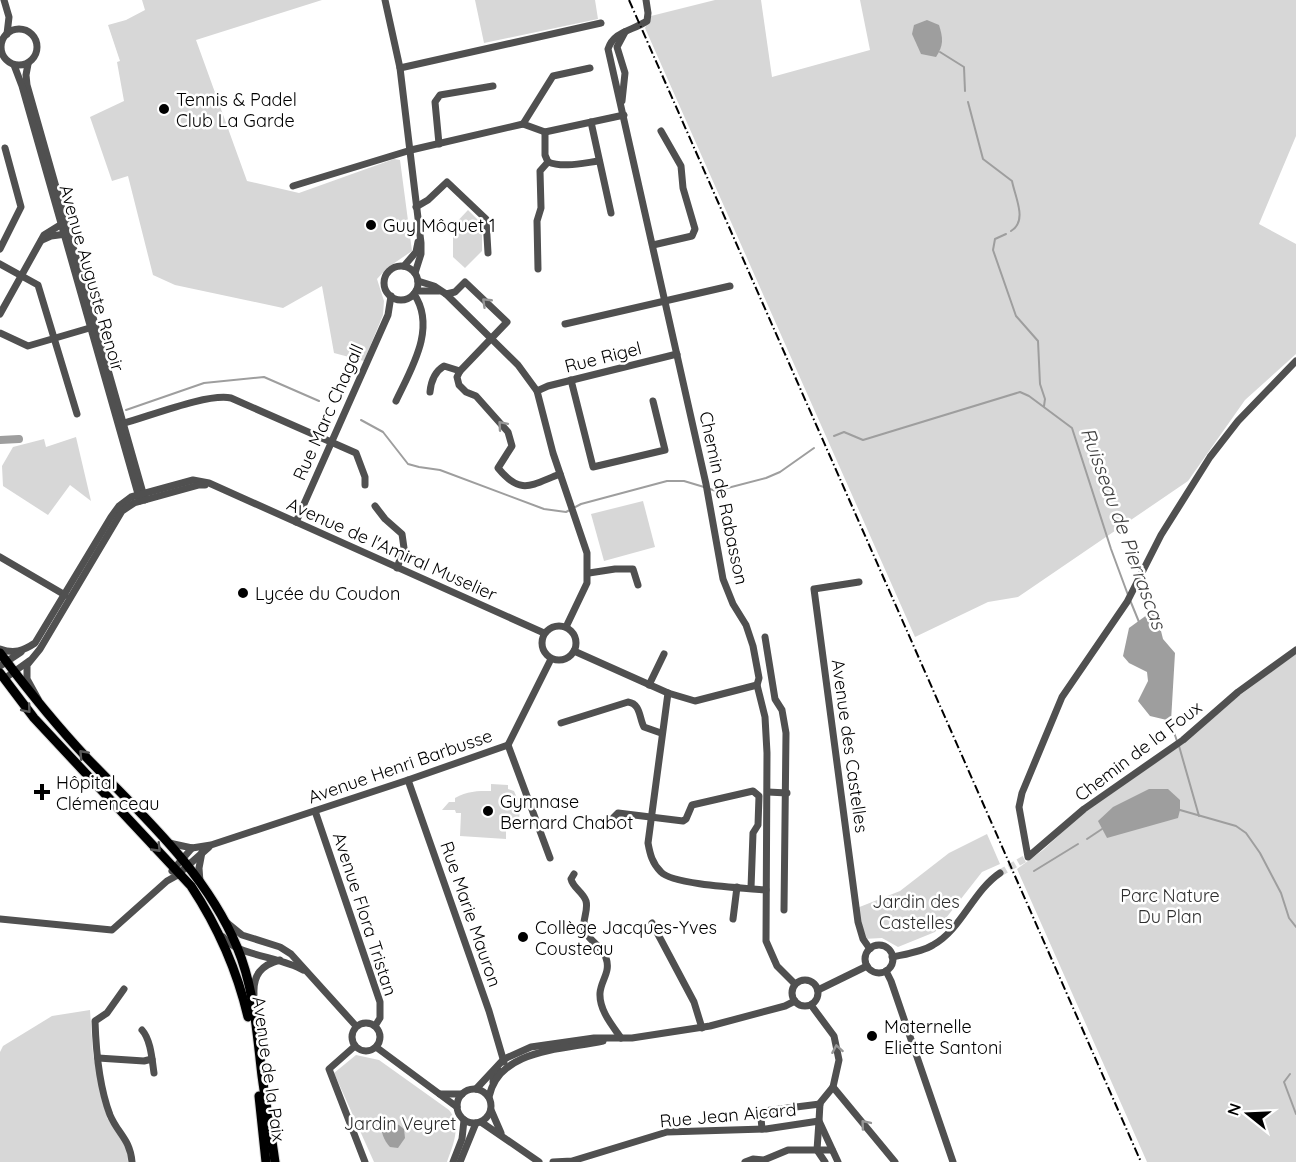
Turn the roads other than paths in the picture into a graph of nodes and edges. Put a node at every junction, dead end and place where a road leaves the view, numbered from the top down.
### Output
1 (4, 0) edge
2 (385, 0) edge
3 (646, 0) edge
4 (9, 17) junction
5 (601, 23) dead end
6 (22, 29) junction
7 (625, 32) junction
8 (7, 34) junction
9 (1, 46) edge
10 (617, 46) junction
11 (608, 49) junction
12 (0, 64) edge
13 (11, 64) junction
14 (28, 64) junction
15 (400, 68) junction
16 (590, 68) dead end
17 (493, 86) dead end
18 (624, 115) junction
19 (591, 122) junction
20 (523, 124) junction
21 (661, 131) dead end
22 (545, 132) junction
23 (439, 144) junction
24 (4, 148) dead end
25 (411, 150) junction
26 (599, 161) junction
27 (548, 162) junction
28 (293, 186) dead end
29 (416, 207) junction
30 (611, 213) dead end
31 (64, 223) junction
32 (67, 234) junction
33 (420, 237) junction
34 (40, 242) junction
35 (652, 245) junction
36 (0, 249) edge
37 (488, 253) dead end
38 (0, 264) edge
39 (404, 266) junction
40 (538, 269) dead end
41 (21, 275) junction
42 (417, 277) junction
43 (730, 286) dead end
44 (415, 293) junction
45 (444, 293) junction
46 (391, 296) junction
47 (399, 300) junction
48 (664, 300) junction
49 (0, 314) edge
50 (388, 315) junction
51 (565, 324) dead end
52 (93, 326) junction
53 (0, 333) edge
54 (55, 339) junction
55 (491, 339) junction
56 (677, 354) junction
57 (1296, 361) edge
58 (460, 371) junction
59 (571, 380) junction
60 (537, 391) junction
61 (430, 392) dead end
62 (396, 401) dead end
63 (653, 401) dead end
64 (77, 414) dead end
65 (122, 424) junction
66 (331, 441) junction
67 (560, 474) junction
68 (365, 485) dead end
69 (142, 497) junction
70 (375, 506) dead end
71 (296, 522) junction
72 (0, 557) edge
73 (397, 568) junction
74 (589, 573) junction
75 (859, 582) dead end
76 (638, 585) dead end
77 (65, 595) junction
78 (566, 627) junction
79 (544, 633) junction
80 (765, 637) dead end
81 (1296, 650) edge
82 (0, 651) edge
83 (23, 651) junction
84 (574, 651) junction
85 (664, 654) dead end
86 (551, 659) junction
87 (29, 661) junction
88 (3, 664) edge
89 (14, 672) junction
90 (2, 676) edge
91 (649, 685) junction
92 (757, 685) junction
93 (668, 693) junction
94 (41, 706) junction
95 (561, 723) dead end
96 (662, 733) junction
97 (508, 745) junction
98 (408, 780) junction
99 (768, 792) junction
100 (787, 793) junction
101 (315, 811) junction
102 (652, 817) junction
103 (613, 818) dead end
104 (167, 842) junction
105 (211, 845) junction
106 (192, 848) junction
107 (202, 852) junction
108 (550, 858) dead end
109 (181, 866) junction
110 (574, 874) dead end
111 (999, 874) tunnel mouth
112 (200, 882) junction
113 (737, 887) junction
114 (751, 888) junction
115 (766, 890) junction
116 (784, 910) dead end
117 (208, 913) junction
118 (0, 919) edge
119 (734, 919) dead end
120 (224, 920) junction
121 (652, 923) dead end
122 (238, 948) junction
123 (870, 949) junction
124 (892, 957) junction
125 (280, 960) junction
126 (867, 966) junction
127 (886, 971) junction
128 (309, 975) junction
129 (795, 984) junction
130 (124, 989) dead end
131 (818, 990) junction
132 (795, 1001) junction
133 (811, 1005) junction
134 (254, 1018) junction
135 (356, 1026) junction
136 (375, 1026) junction
137 (702, 1028) junction
138 (142, 1030) dead end
139 (618, 1039) junction
140 (355, 1046) junction
141 (376, 1047) junction
142 (98, 1058) junction
143 (152, 1059) junction
144 (504, 1059) junction
145 (154, 1073) dead end
146 (493, 1082) junction
147 (833, 1087) junction
148 (476, 1089) junction
149 (440, 1094) junction
150 (462, 1094) junction
151 (489, 1097) junction
152 (820, 1104) junction
153 (457, 1107) junction
154 (491, 1110) junction
155 (464, 1120) junction
156 (819, 1121) junction
157 (479, 1122) junction
158 (762, 1129) junction
159 (502, 1135) junction
160 (818, 1150) junction
161 (832, 1150) junction
162 (764, 1161) edge
163 (132, 1162) edge
164 (266, 1162) edge
165 (275, 1162) edge
166 (365, 1162) edge
167 (453, 1162) edge
168 (460, 1162) edge
169 (539, 1162) edge
170 (553, 1162) edge
171 (571, 1162) edge
172 (745, 1162) edge
173 (825, 1162) edge
174 (838, 1162) edge
175 (895, 1162) edge
176 (952, 1162) edge

1 - 4 street
2 - 15 street
3 - 7 street
4 - 6 street
4 - 8 street
5 - 15 street
6 - 8 street
6 - 14 street
7 - 10 street
7 - 11 street
8 - 9 street
9 - 13 street
10 - 11 street
10 - 18 street, Chemin de Rabasson
11 - 18 street, Chemin de Rabasson
12 - 13 street
13 - 14 street
13 - 31 street, Avenue Auguste Renoir
14 - 31 street, Avenue Auguste Renoir
15 - 25 street
16 - 20 street
17 - 23 street
18 - 19 street
18 - 35 street, Chemin de Rabasson
19 - 22 street
19 - 26 street
20 - 22 street
20 - 23 street
21 - 35 street
22 - 27 street
23 - 25 street
24 - 36 street
25 - 28 street
25 - 29 street
26 - 27 street
26 - 30 street
27 - 40 street
29 - 33 street
29 - 37 street
31 - 32 street, Avenue Auguste Renoir
31 - 34 street
32 - 34 street
32 - 52 street, Avenue Auguste Renoir
33 - 39 street
33 - 42 street
34 - 41 street
35 - 48 street, Chemin de Rabasson
38 - 41 street
39 - 42 street
39 - 46 street
41 - 49 street
41 - 54 street
42 - 44 street
42 - 45 street
43 - 48 street
44 - 45 street
44 - 47 street
44 - 62 street
45 - 55 street
55 -> 45 street
46 - 47 street
46 - 50 street, Rue Marc Chagall
47 - 50 street, Rue Marc Chagall
48 - 51 street
48 - 56 street, Chemin de Rabasson
50 - 66 street, Rue Marc Chagall
52 - 54 street
52 - 65 street, Avenue Auguste Renoir
53 - 54 street
54 - 64 street
55 - 58 street
55 - 60 street
56 - 59 street, Rue Rigel
56 - 92 street, Chemin de Rabasson
57 - 81 street, Chemin de la Foux
58 - 61 street
67 -> 58 street
59 - 60 street, Rue Rigel
59 - 63 street
60 - 67 street
65 - 66 street
65 - 69 street, Avenue Auguste Renoir
66 - 68 street
66 - 71 street, Rue Marc Chagall
67 - 74 street
69 - 71 street, Avenue de l'Amiral Muselier
69 - 77 street
69 - 87 street
70 - 73 street
71 - 73 street, Avenue de l'Amiral Muselier
72 - 77 street
73 - 79 street, Avenue de l'Amiral Muselier
74 - 76 street
74 - 78 street
75 - 123 street, Avenue des Castelles
77 - 83 street
78 - 79 street
78 - 84 street
79 - 86 street
80 - 100 street
82 - 83 street
82 - 88 main road
83 - 88 street
84 - 86 street
84 - 91 street
85 - 91 street
86 - 97 street, Avenue Henri Barbusse
87 - 89 street
87 - 94 street
88 - 89 main road
89 - 90 street
89 - 94 main road
90 -> 109 main road
91 - 93 street
92 - 93 street
92 - 99 street, Chemin de Rabasson
93 - 96 street
104 -> 94 main road
95 - 96 street
96 - 102 street
97 - 98 street, Avenue Henri Barbusse
97 - 108 street
98 - 101 street, Avenue Henri Barbusse
98 - 144 street, Rue Marie Mauron
99 - 100 street
99 - 115 street, Chemin de Rabasson
100 - 116 street
101 - 105 street, Avenue Henri Barbusse
101 - 136 street, Avenue Flora Tristan
102 - 103 street
102 - 113 street
102 - 114 street
104 - 106 street, Avenue Henri Barbusse
104 - 109 main road
105 - 106 street, Avenue Henri Barbusse
105 - 107 street, Avenue Henri Barbusse
106 - 109 street
107 - 109 street, Avenue Henri Barbusse
107 - 112 street
109 - 112 main road, Avenue de la Paix
109 - 117 main road, Avenue de la Paix
109 - 118 street
110 - 139 street
111 - 124 street
112 - 120 main road, Avenue de la Paix
113 - 114 street
113 - 119 street
114 - 115 street
115 - 129 street, Chemin de Rabasson
117 - 122 street
117 - 164 main road, Avenue de la Paix
120 - 122 main road, Avenue de la Paix
120 - 128 street
121 - 137 street
122 - 125 street
122 - 134 main road, Avenue de la Paix
123 - 124 street
123 - 126 street
124 - 127 street
125 - 128 street
125 - 134 street
126 - 127 street
126 - 131 street
127 - 176 street
128 - 135 street
129 - 131 street
129 - 132 street
130 - 142 street
131 - 133 street
132 - 133 street
132 - 137 street
147 -> 133 street
134 - 165 main road, Avenue de la Paix
135 - 136 street
135 - 140 street
136 - 141 street
137 - 139 street
138 - 143 street
139 - 144 street
139 - 146 street
140 - 141 street
140 - 166 street
141 - 149 street
142 - 143 street
142 - 163 street
143 - 145 street
144 - 146 street
144 - 148 street
146 - 151 street
147 - 152 street
175 -> 147 street
148 - 150 street
148 - 151 street
149 - 150 street
149 - 153 street
150 - 153 street
151 - 154 street
152 - 156 street
152 - 158 street
153 - 155 street
154 - 157 street
154 - 159 street
155 - 157 street
155 - 167 street
156 - 158 street, Rue Jean Aicard
156 - 160 street
156 - 161 street
157 - 159 street
157 - 168 street
158 - 171 street, Rue Jean Aicard
159 - 169 street
160 - 161 street
160 - 162 street
160 - 173 street
161 - 174 street
162 - 172 street
170 - 171 street, Rue Jean Aicard

